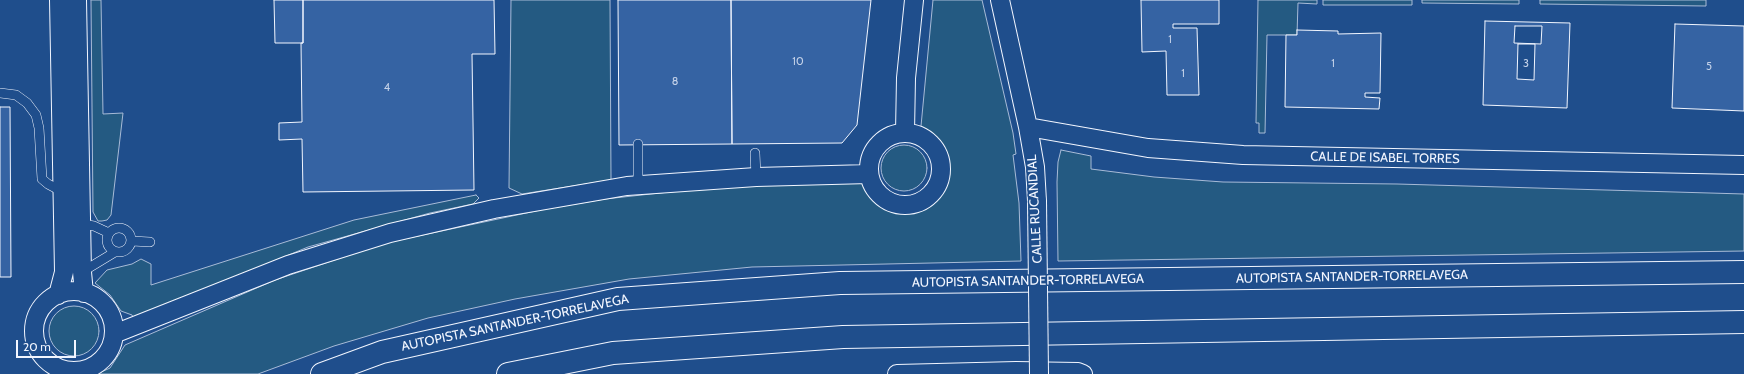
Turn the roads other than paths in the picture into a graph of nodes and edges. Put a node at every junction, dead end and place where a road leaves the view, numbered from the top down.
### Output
1 (59, 0) edge
2 (77, 0) edge
3 (914, 0) edge
4 (1000, 0) edge
5 (0, 93) edge
6 (1028, 127) junction
7 (905, 132) junction
8 (638, 144) dead end
9 (755, 153) dead end
10 (1744, 165) edge
11 (869, 174) junction
12 (756, 177) junction
13 (638, 186) junction
14 (63, 192) junction
15 (82, 224) junction
16 (109, 233) junction
17 (132, 241) junction
18 (150, 242) dead end
19 (115, 252) junction
20 (82, 272) junction
21 (1744, 272) edge
22 (84, 293) junction
23 (58, 295) junction
24 (1744, 322) edge
25 (114, 334) junction
26 (322, 374) edge
27 (508, 374) edge
28 (897, 374) edge
29 (1039, 374) edge
30 (1083, 374) edge

1 - 14 street
2 - 15 street
3 - 7 street
4 - 6 street, CALLE RUCANDIAL
5 - 14 lane
6 - 10 street, CALLE DE ISABEL TORRES
6 - 29 street, CALLE RUCANDIAL, bridge
7 - 11 street
7 - 11 street
8 - 13 lane
9 - 12 lane
11 - 12 street
12 - 13 street
13 - 25 street
14 - 23 street
15 - 16 lane
15 - 20 street
16 - 17 lane
16 - 19 lane
17 - 18 lane
17 - 19 lane
19 - 20 lane
20 - 22 street
21 - 26 highway, AUTOPISTA SANTANDER-TORRELAVEGA
22 - 23 street
22 - 25 street
23 - 25 street
24 - 27 highway
28 - 30 street

